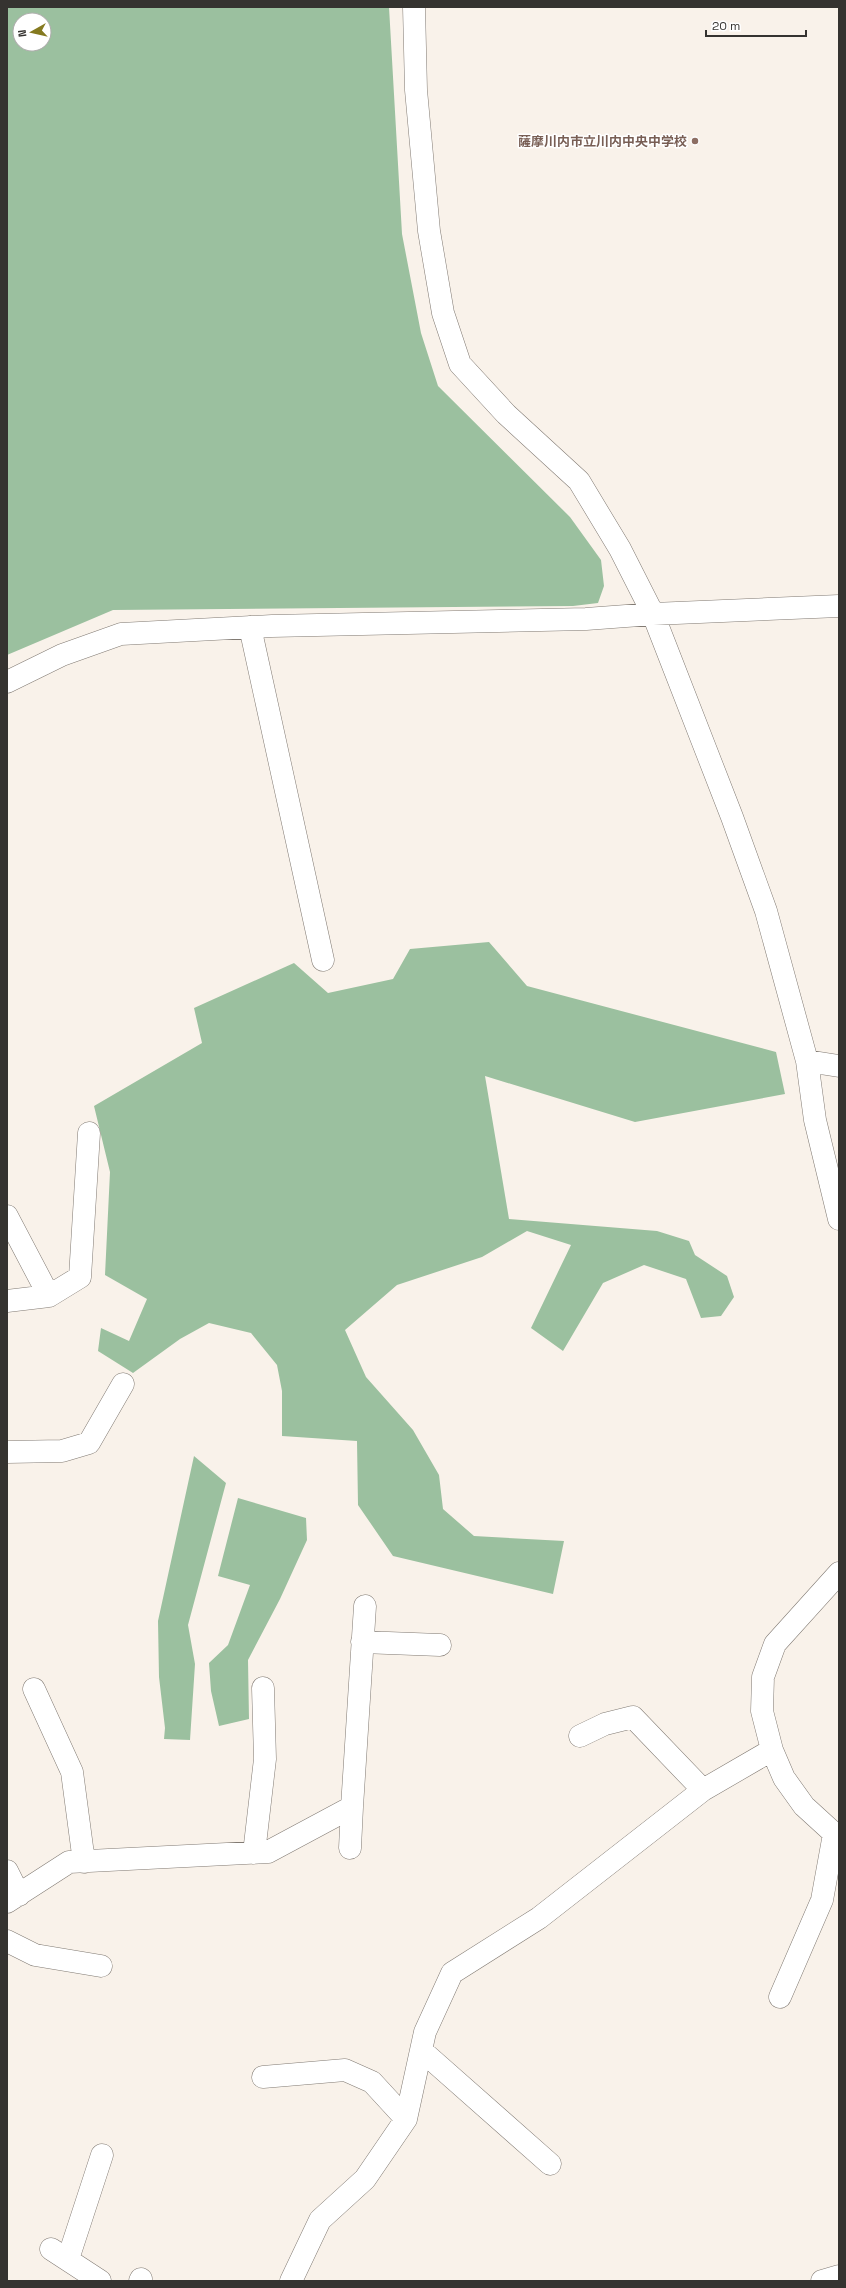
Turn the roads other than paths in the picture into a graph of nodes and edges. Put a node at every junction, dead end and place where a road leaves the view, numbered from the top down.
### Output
1 (414, 7) edge
2 (839, 606) edge
3 (653, 614) junction
4 (250, 627) junction
5 (7, 682) edge
6 (323, 960) dead end
7 (807, 1061) junction
8 (839, 1066) edge
9 (89, 1133) dead end
10 (7, 1216) edge
11 (839, 1219) edge
12 (49, 1296) junction
13 (7, 1301) edge
14 (123, 1384) dead end
15 (7, 1452) edge
16 (839, 1573) edge
17 (364, 1606) dead end
18 (362, 1642) junction
19 (440, 1645) dead end
20 (263, 1688) dead end
21 (34, 1689) dead end
22 (580, 1736) dead end
23 (772, 1750) junction
24 (703, 1790) junction
25 (352, 1807) junction
26 (837, 1836) edge
27 (350, 1848) dead end
28 (254, 1853) junction
29 (84, 1862) junction
30 (7, 1871) edge
31 (13, 1899) edge
32 (7, 1942) edge
33 (101, 1966) dead end
34 (780, 1998) dead end
35 (421, 2050) junction
36 (263, 2077) dead end
37 (406, 2118) junction
38 (102, 2155) dead end
39 (550, 2164) dead end
40 (839, 2276) edge
41 (100, 2281) edge
42 (291, 2281) edge
43 (822, 2281) edge

1 - 3 street
2 - 3 street
3 - 4 street
3 - 7 street
4 - 5 street
4 - 6 street
7 - 8 street
7 - 11 street
9 - 12 street
10 - 12 street
12 - 13 street
14 - 15 street
16 - 23 street
17 - 18 street
18 - 19 street
18 - 25 street
20 - 28 street
21 - 29 street
22 - 24 street
23 - 24 street
23 - 26 street
24 - 35 street
25 - 27 street
25 - 28 street
26 - 34 street
28 - 29 street
29 - 31 street
30 - 31 street
32 - 33 street
35 - 37 street
35 - 39 street
36 - 37 street
37 - 42 street
38 - 41 street
40 - 43 street

